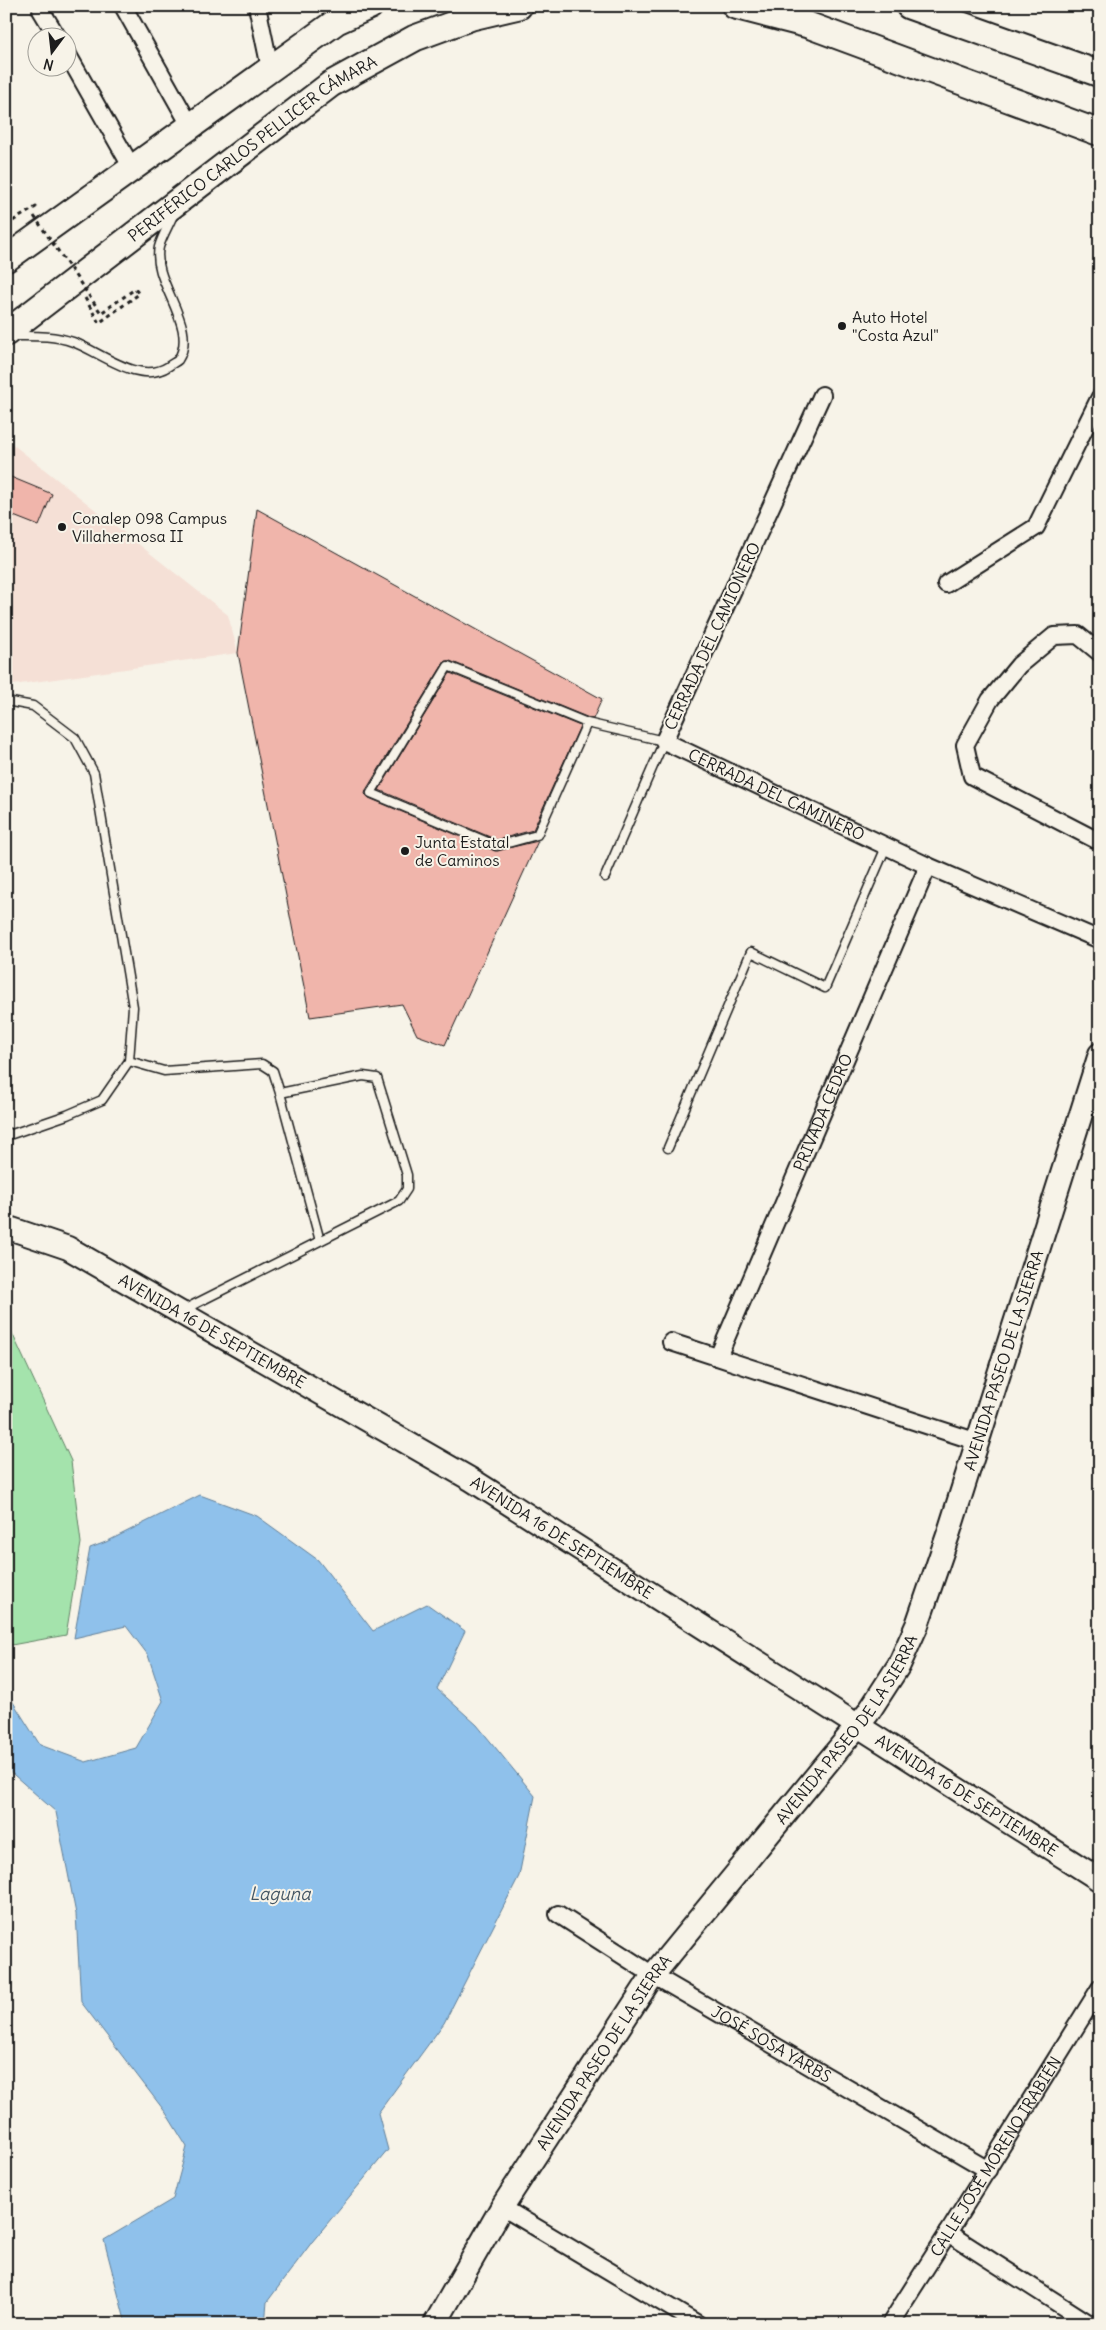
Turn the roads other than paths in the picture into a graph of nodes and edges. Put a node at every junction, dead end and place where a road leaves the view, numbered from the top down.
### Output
1 (122, 6) edge
2 (257, 6) edge
3 (370, 6) edge
4 (519, 6) edge
5 (735, 6) edge
6 (909, 6) edge
7 (42, 10) dead end
8 (52, 28) edge
9 (270, 68) junction
10 (78, 73) edge
11 (1100, 74) edge
12 (191, 127) junction
13 (1100, 133) edge
14 (132, 168) junction
15 (178, 201) junction
16 (6, 259) edge
17 (6, 332) edge
18 (6, 336) edge
19 (822, 395) dead end
20 (1100, 396) edge
21 (946, 584) dead end
22 (1100, 653) edge
23 (6, 701) edge
24 (587, 723) junction
25 (664, 741) junction
26 (1100, 842) edge
27 (886, 847) junction
28 (928, 866) junction
29 (605, 878) dead end
30 (1100, 940) edge
31 (1100, 1054) edge
32 (129, 1061) junction
33 (280, 1093) junction
34 (6, 1132) edge
35 (668, 1148) dead end
36 (6, 1227) edge
37 (320, 1241) junction
38 (179, 1312) junction
39 (671, 1342) dead end
40 (718, 1357) junction
41 (978, 1442) junction
42 (857, 1726) junction
43 (1100, 1880) edge
44 (558, 1914) dead end
45 (653, 1975) junction
46 (1100, 1988) edge
47 (988, 2170) junction
48 (502, 2206) junction
49 (948, 2234) junction
50 (435, 2324) edge
51 (698, 2324) edge
52 (890, 2324) edge
53 (1090, 2324) edge

1 - 12 street
2 - 9 street
3 - 9 main road
4 - 15 main road, PERIFÉRICO CARLOS PELLICER CÁMARA
5 - 13 main road
6 - 11 main road
7 - 8 street
9 - 12 main road
10 - 14 street
12 - 14 main road
14 - 16 main road
15 - 17 main road, PERIFÉRICO CARLOS PELLICER CÁMARA
15 - 18 lane
19 - 25 street, CERRADA DEL CAMIONERO
20 - 21 street
22 - 26 street
23 - 32 lane
24 - 24 lane, CERRADA DEL CAMINERO
24 - 25 lane, CERRADA DEL CAMINERO
25 - 27 street, CERRADA DEL CAMINERO
25 - 29 lane, CERRADA DEL CAMIONERO
27 - 28 street, CERRADA DEL CAMINERO
27 - 35 lane
28 - 30 street, CERRADA DEL CAMINERO
28 - 40 street, PRIVADA CEDRO
31 - 41 main road, AVENIDA PASEO DE LA SIERRA
32 - 33 lane
32 - 34 lane
33 - 37 lane
33 - 37 lane
36 - 38 main road, AVENIDA 16 DE SEPTIEMBRE
37 - 38 lane
38 - 42 main road, AVENIDA 16 DE SEPTIEMBRE
39 - 40 street
40 - 41 street
41 - 42 main road, AVENIDA PASEO DE LA SIERRA
42 - 43 main road, AVENIDA 16 DE SEPTIEMBRE
42 - 45 main road, AVENIDA PASEO DE LA SIERRA
44 - 45 street, JOSÉ SOSA YARBS
45 - 47 street, JOSÉ SOSA YARBS
45 - 48 main road, AVENIDA PASEO DE LA SIERRA
46 - 47 street, CALLE JOSÉ MORENO IRABIÉN
47 - 49 street, CALLE JOSÉ MORENO IRABIÉN
48 - 50 main road, AVENIDA PASEO DE LA SIERRA
48 - 51 street
49 - 52 street, CALLE JOSÉ MORENO IRABIÉN
49 - 53 street

